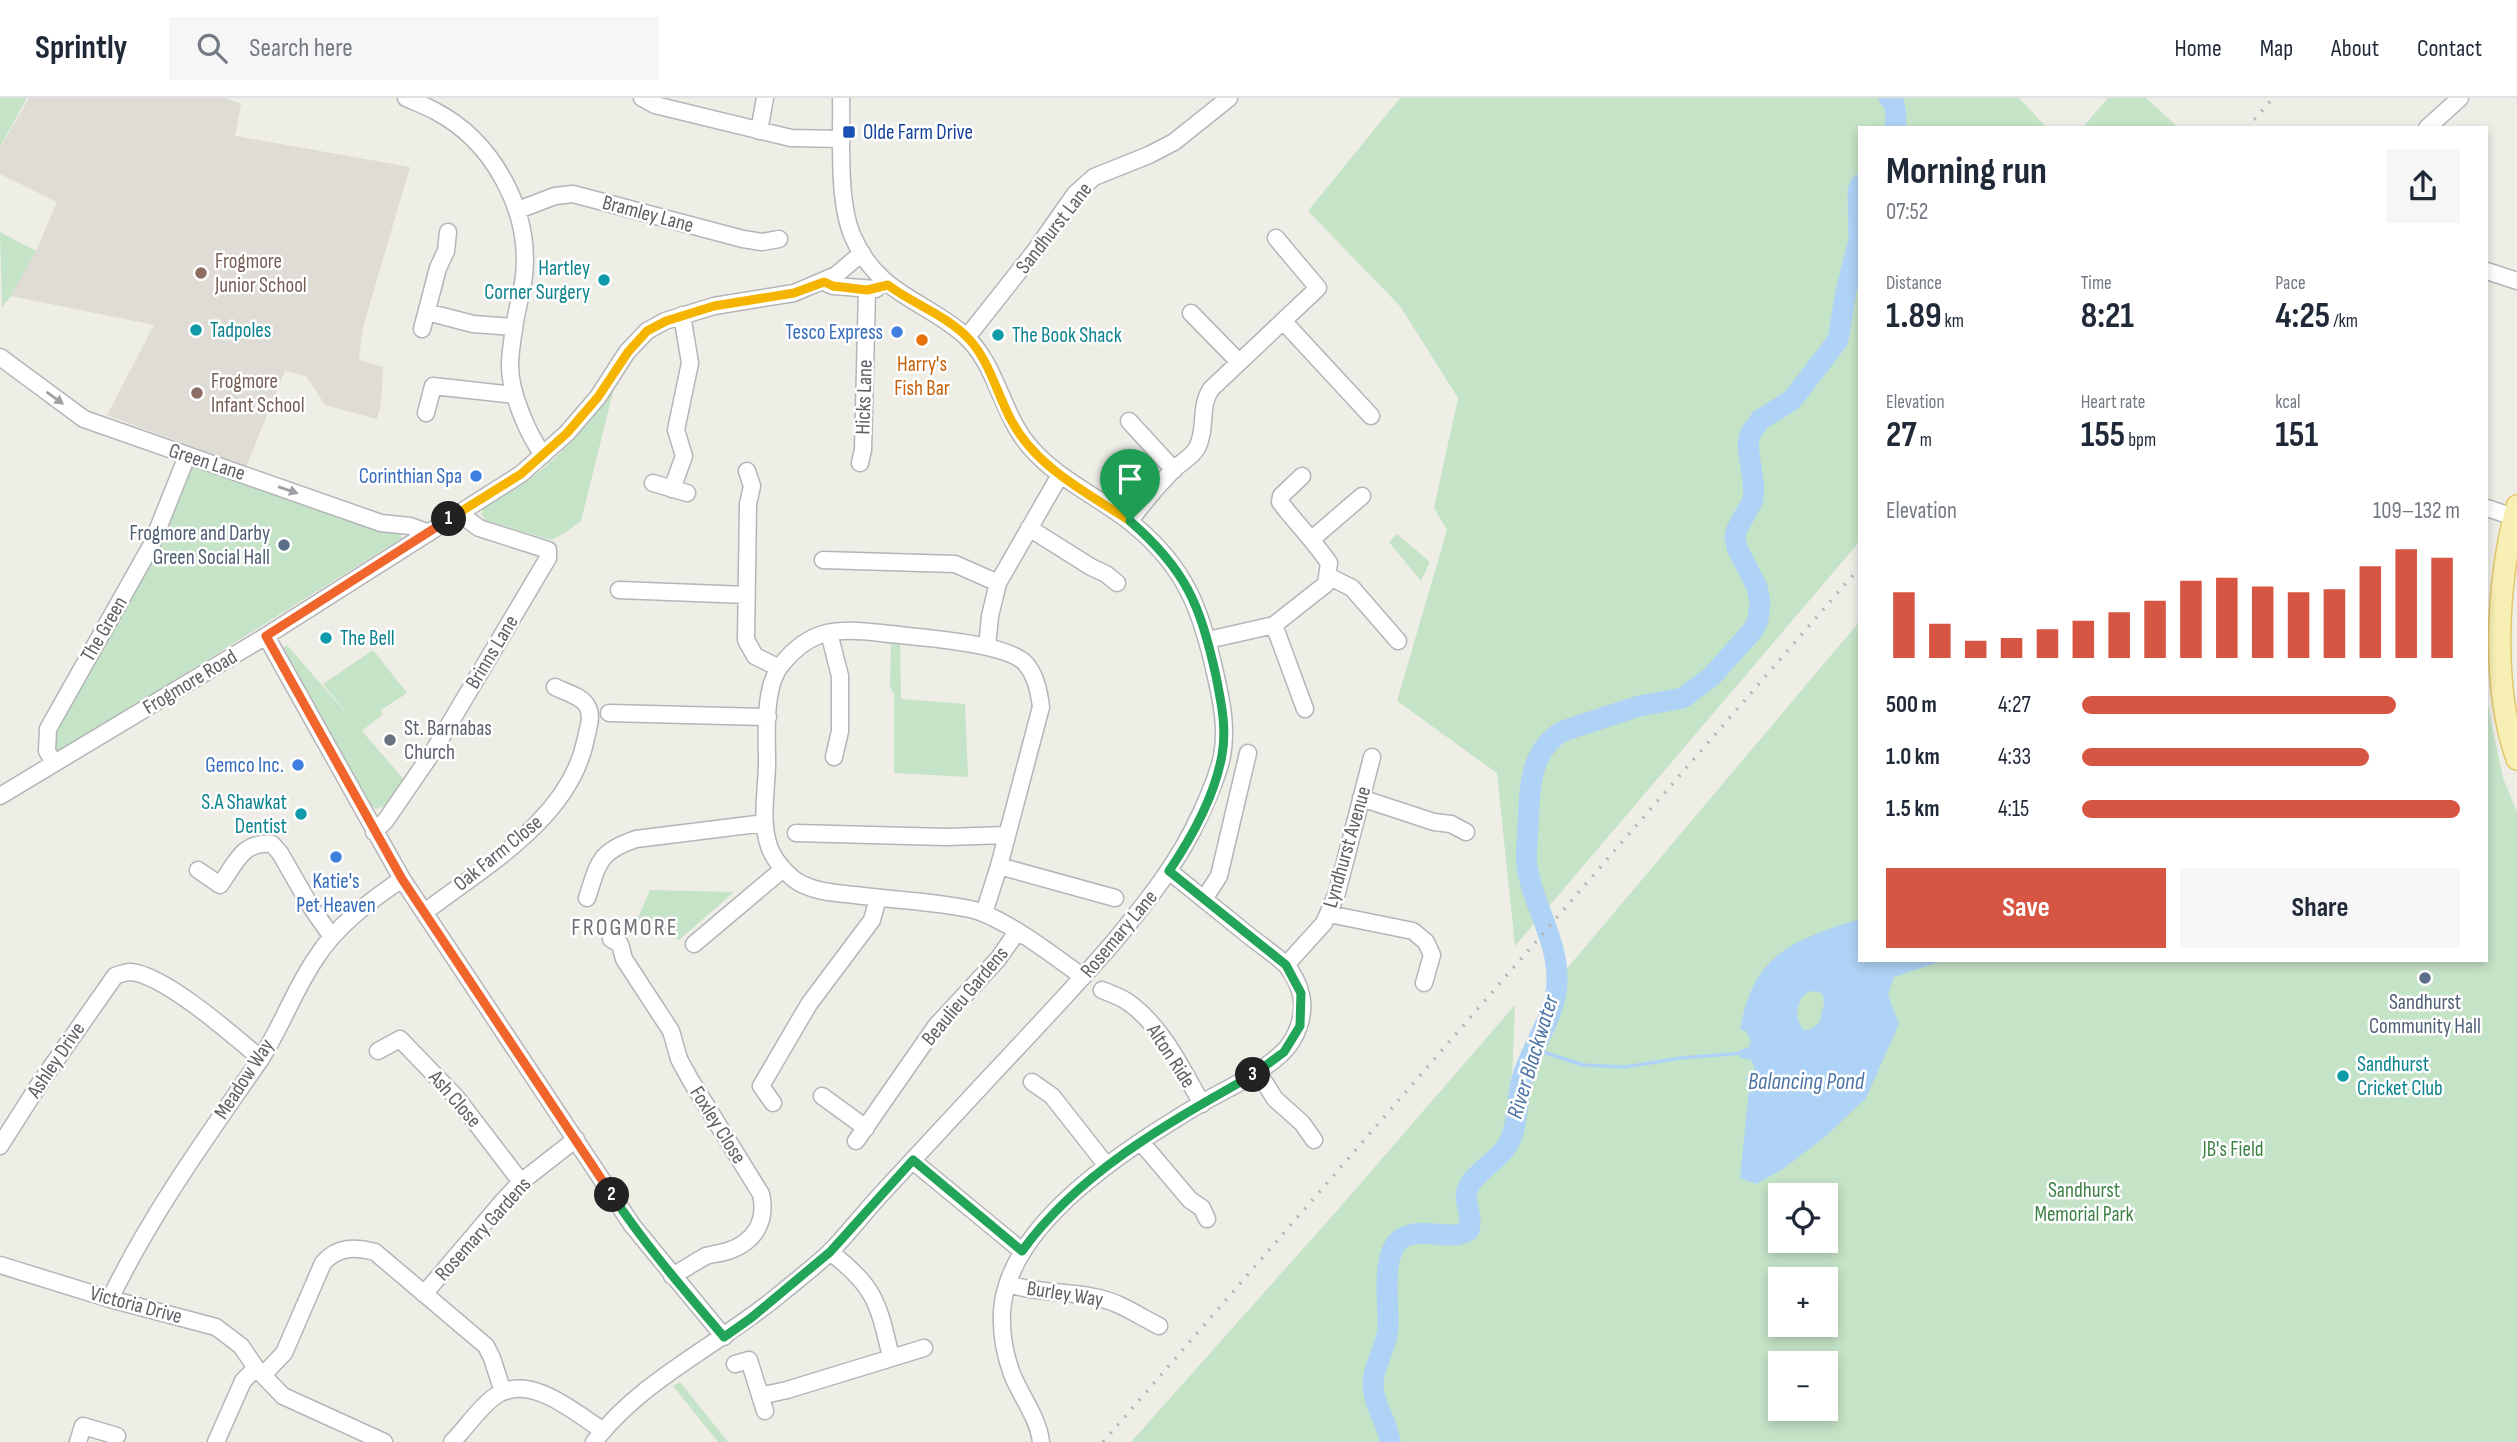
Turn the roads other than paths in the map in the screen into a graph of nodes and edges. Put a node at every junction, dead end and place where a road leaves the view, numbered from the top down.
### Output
1 (406, 98) edge
2 (642, 98) edge
3 (765, 98) edge
4 (841, 98) edge
5 (1229, 98) edge
6 (2460, 98) edge
7 (2429, 126) edge
8 (759, 131) junction
9 (842, 139) junction
10 (518, 210) junction
11 (448, 232) dead end
12 (1276, 238) dead end
13 (779, 239) dead end
14 (862, 253) junction
15 (2488, 271) edge
16 (2517, 281) edge
17 (824, 282) junction
18 (888, 285) junction
19 (867, 290) junction
20 (427, 312) junction
21 (1191, 313) dead end
22 (682, 315) junction
23 (1283, 322) junction
24 (514, 327) junction
25 (422, 329) dead end
26 (967, 337) junction
27 (0, 357) edge
28 (1239, 362) junction
29 (515, 395) junction
30 (426, 413) dead end
31 (1371, 416) dead end
32 (1129, 421) dead end
33 (543, 455) junction
34 (187, 456) junction
35 (860, 463) dead end
36 (1174, 470) junction
37 (747, 471) dead end
38 (1060, 475) junction
39 (1302, 476) dead end
40 (653, 483) dead end
41 (1362, 496) dead end
42 (2488, 508) edge
43 (2516, 509) edge
44 (459, 513) junction
45 (1130, 521) junction
46 (1029, 528) junction
47 (429, 533) junction
48 (1312, 539) junction
49 (822, 561) dead end
50 (1328, 576) junction
51 (998, 583) junction
52 (1117, 583) dead end
53 (619, 590) dead end
54 (747, 595) junction
55 (1274, 625) junction
56 (2501, 625) edge
57 (829, 633) junction
58 (266, 636) junction
59 (1208, 640) junction
60 (1398, 641) dead end
61 (987, 647) junction
62 (779, 668) junction
63 (555, 687) dead end
64 (1305, 709) dead end
65 (609, 713) dead end
66 (768, 717) junction
67 (1248, 753) dead end
68 (834, 757) dead end
69 (1373, 757) dead end
70 (2517, 759) edge
71 (54, 763) junction
72 (0, 796) edge
73 (1361, 798) junction
74 (765, 823) junction
75 (374, 832) junction
76 (1466, 832) dead end
77 (796, 833) dead end
78 (1007, 835) junction
79 (999, 866) junction
80 (783, 869) junction
81 (198, 870) dead end
82 (1169, 871) junction
83 (402, 879) junction
84 (587, 898) dead end
85 (878, 898) junction
86 (1115, 898) dead end
87 (1204, 899) junction
88 (425, 912) junction
89 (984, 913) junction
90 (1329, 914) junction
91 (1017, 932) junction
92 (332, 937) junction
93 (611, 939) dead end
94 (694, 944) dead end
95 (1286, 965) junction
96 (1083, 977) junction
97 (1424, 983) dead end
98 (1102, 990) dead end
99 (378, 1051) dead end
100 (261, 1059) junction
101 (1258, 1072) junction
102 (1032, 1082) dead end
103 (822, 1096) dead end
104 (773, 1103) dead end
105 (1202, 1104) junction
106 (576, 1139) junction
107 (1314, 1140) dead end
108 (1141, 1142) junction
109 (0, 1146) edge
110 (913, 1160) junction
111 (1107, 1166) junction
112 (521, 1182) junction
113 (1207, 1219) dead end
114 (1022, 1251) junction
115 (830, 1252) junction
116 (0, 1265) edge
117 (672, 1276) junction
118 (1008, 1284) junction
119 (424, 1294) junction
120 (110, 1299) junction
121 (1158, 1326) dead end
122 (724, 1337) junction
123 (924, 1348) dead end
124 (891, 1357) junction
125 (735, 1364) dead end
126 (259, 1371) junction
127 (503, 1392) junction
128 (76, 1430) edge
129 (117, 1436) dead end
130 (598, 1436) edge
131 (216, 1442) edge
132 (384, 1442) edge
133 (452, 1442) edge
134 (1041, 1442) edge

1 - 10 street
2 - 8 street
3 - 8 street
4 - 9 street, Rosemary Lane
5 - 26 street, Sandhurst Lane
6 - 7 street
8 - 9 street
9 - 14 street, Rosemary Lane
10 - 13 street, Bramley Lane
10 - 24 street
11 - 20 street
12 - 23 street
14 - 17 street, Frogmore Road
14 - 18 street, Rosemary Lane
15 - 16 street
17 - 19 street, Frogmore Road
17 - 22 street, Frogmore Road
18 - 19 street, Frogmore Road
18 - 26 street, Rosemary Lane
19 - 35 street, Hicks Lane
20 - 24 street
20 - 25 street
21 - 28 street
22 - 33 street, Frogmore Road
22 - 40 street
23 - 28 street
23 - 31 street
24 - 29 street
26 - 38 street, Rosemary Lane
27 -> 34 street, Green Lane
28 - 36 street
29 - 30 street
29 - 33 street
32 - 36 street
33 - 44 street, Frogmore Road
34 -> 47 street, Green Lane
34 - 71 street, The Green
36 - 45 street
37 - 54 street
38 - 45 street, Rosemary Lane
38 - 46 street
39 - 48 street
41 - 48 street
42 - 43 street
43 - 56 main road
44 - 47 street, Frogmore Road
44 - 75 street, Brinns Lane
45 - 59 street, Rosemary Lane
46 - 51 street
46 - 52 street
47 - 58 street, Frogmore Road
48 - 50 street
49 - 51 street
50 - 55 street
50 - 60 street
51 - 61 street
53 - 54 street
54 - 62 street
55 - 59 street
55 - 64 street
56 - 70 main road
57 - 61 street, Beaulieu Gardens
57 - 62 street, Beaulieu Gardens
57 - 68 street
58 - 71 street, Frogmore Road
58 - 75 street
59 - 82 street, Rosemary Lane
61 - 78 street, Beaulieu Gardens
62 - 66 street, Beaulieu Gardens
63 - 88 street, Oak Farm Close
65 - 66 street
66 - 74 street, Beaulieu Gardens
67 - 87 street
69 - 73 street, Lyndhurst Avenue
71 - 72 street, Frogmore Road
73 - 76 street
73 - 90 street, Lyndhurst Avenue
74 - 80 street, Beaulieu Gardens
74 - 84 street
75 - 83 street
77 - 78 street
78 - 79 street, Beaulieu Gardens
79 - 86 street
79 - 89 street, Beaulieu Gardens
80 - 85 street, Beaulieu Gardens
80 - 94 street
81 - 92 street
82 - 87 street
82 - 96 street, Rosemary Lane
83 - 88 street
83 - 92 street, Meadow Way
85 - 89 street, Beaulieu Gardens
85 - 104 street
87 - 95 street
88 - 106 street
89 - 91 street, Beaulieu Gardens
90 - 95 street, Lyndhurst Avenue
90 - 97 street
91 - 96 street, Beaulieu Gardens
91 - 103 street, Beaulieu Gardens
92 - 100 street, Meadow Way
93 - 117 street, Foxley Close
95 - 101 street
96 - 110 street, Rosemary Lane
98 - 105 street, Alton Ride
99 - 112 street, Ash Close
100 - 109 street, Ashley Drive
100 - 120 street, Meadow Way
101 - 105 street
101 - 107 street
102 - 111 street
105 - 108 street
106 - 112 street, Rosemary Gardens
106 - 117 street
108 - 111 street
108 - 113 street
110 - 114 street
110 - 115 street, Rosemary Lane
111 - 114 street
112 - 119 street, Rosemary Gardens
114 - 118 street
115 - 122 street, Rosemary Lane
115 - 124 street
116 - 120 street, Victoria Drive
117 - 122 street
118 - 121 street, Burley Way
118 - 134 street
119 - 126 street, Rosemary Gardens
119 - 127 street, Rosemary Gardens
120 - 126 street, Victoria Drive
122 - 130 street, Rosemary Lane
123 - 124 street
124 - 125 street
126 - 131 street, Rosemary Gardens
126 - 132 street
127 - 130 street
127 - 133 street
128 - 129 street

